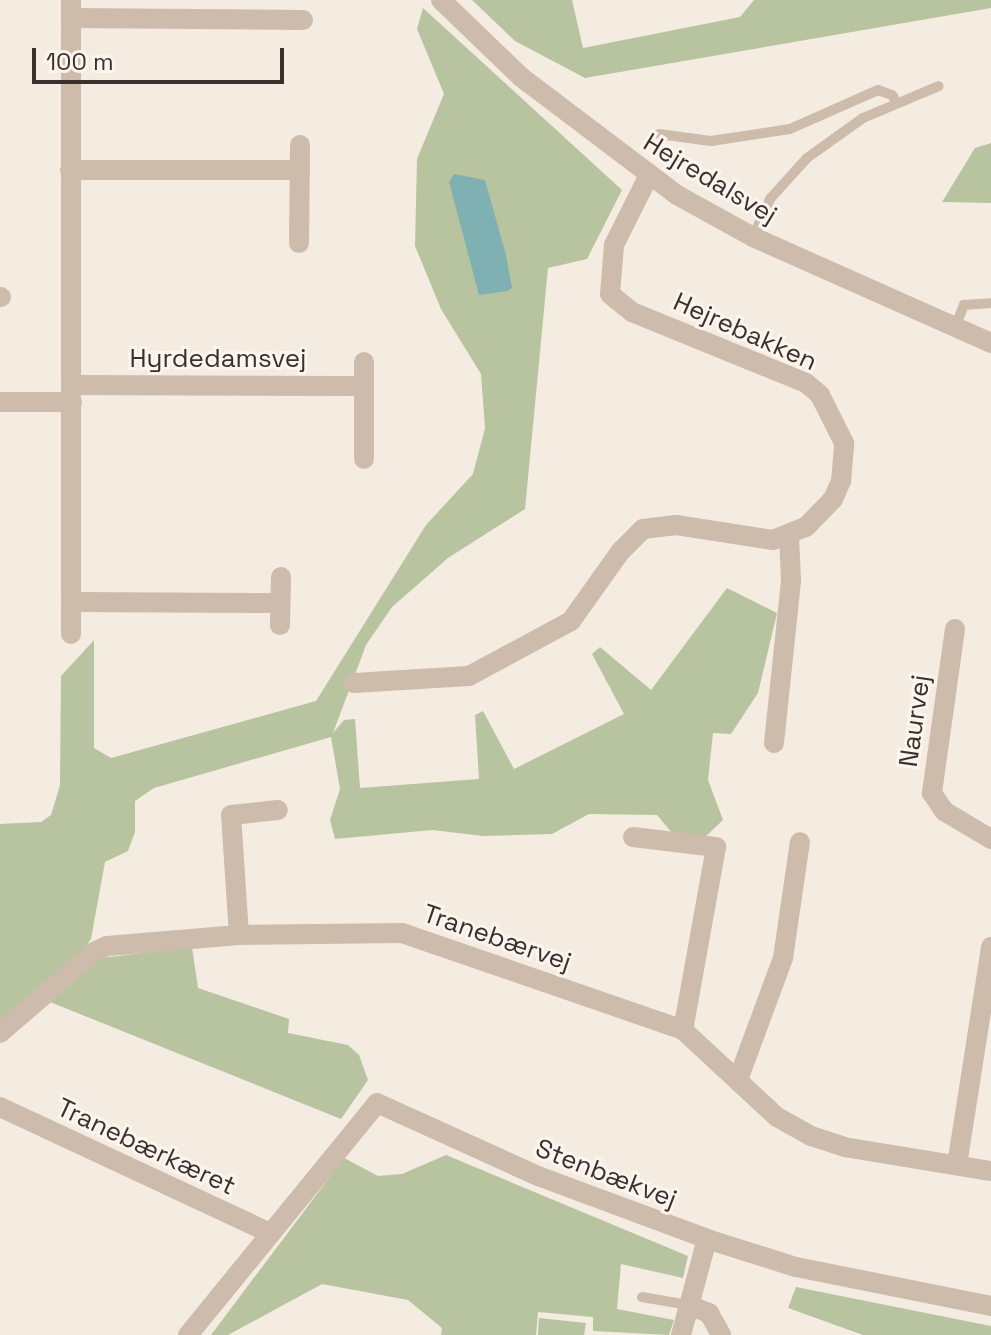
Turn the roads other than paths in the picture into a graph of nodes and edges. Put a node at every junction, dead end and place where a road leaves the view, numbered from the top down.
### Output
1 (441, 0) edge
2 (71, 9) edge
3 (303, 20) dead end
4 (939, 86) dead end
5 (897, 103) junction
6 (659, 134) dead end
7 (300, 145) dead end
8 (70, 170) junction
9 (300, 170) junction
10 (648, 177) junction
11 (753, 237) junction
12 (299, 243) dead end
13 (991, 303) edge
14 (955, 328) junction
15 (991, 343) edge
16 (364, 362) dead end
17 (364, 386) junction
18 (72, 394) junction
19 (0, 402) edge
20 (364, 459) dead end
21 (789, 536) junction
22 (281, 577) dead end
23 (72, 602) junction
24 (280, 603) junction
25 (280, 625) dead end
26 (955, 629) dead end
27 (71, 634) dead end
28 (354, 683) dead end
29 (774, 743) dead end
30 (278, 810) dead end
31 (633, 837) dead end
32 (991, 839) edge
33 (800, 842) dead end
34 (239, 935) junction
35 (991, 947) edge
36 (683, 1030) junction
37 (0, 1033) edge
38 (739, 1077) junction
39 (0, 1107) edge
40 (957, 1165) junction
41 (991, 1171) edge
42 (270, 1233) junction
43 (707, 1239) junction
44 (642, 1297) dead end
45 (689, 1305) junction
46 (991, 1306) edge
47 (188, 1335) edge
48 (681, 1335) edge
49 (721, 1335) edge

1 - 10 street, Hejredalsvej
2 - 3 street
2 - 8 street
4 - 5 lane
5 - 6 lane
5 - 11 lane
7 - 9 street
8 - 9 street
8 - 18 street
9 - 12 street
10 - 11 street, Hejredalsvej
10 - 21 street, Hejrebakken
11 - 14 street, Hejredalsvej
13 - 14 lane
14 - 15 street, Hejredalsvej
16 - 17 street
17 - 18 street, Hyrdedamsvej
17 - 20 street
18 - 19 street, Hyrdedamsvej
18 - 23 street
21 - 28 street
21 - 29 street
22 - 24 street
23 - 24 street
23 - 27 street
24 - 25 street
26 - 32 street, Naurvej
30 - 34 street
31 - 36 street
33 - 38 street
34 - 36 street, Tranebærvej
34 - 37 street, Tranebærvej
35 - 40 street
36 - 38 street, Tranebærvej
38 - 40 street, Tranebærvej
39 - 42 street, Tranebærkæret
40 - 41 street, Tranebærvej
42 - 43 street, Stenbækvej
42 - 47 street
43 - 45 street
43 - 46 street, Stenbækvej
44 - 45 lane
45 - 48 street
45 - 49 street

